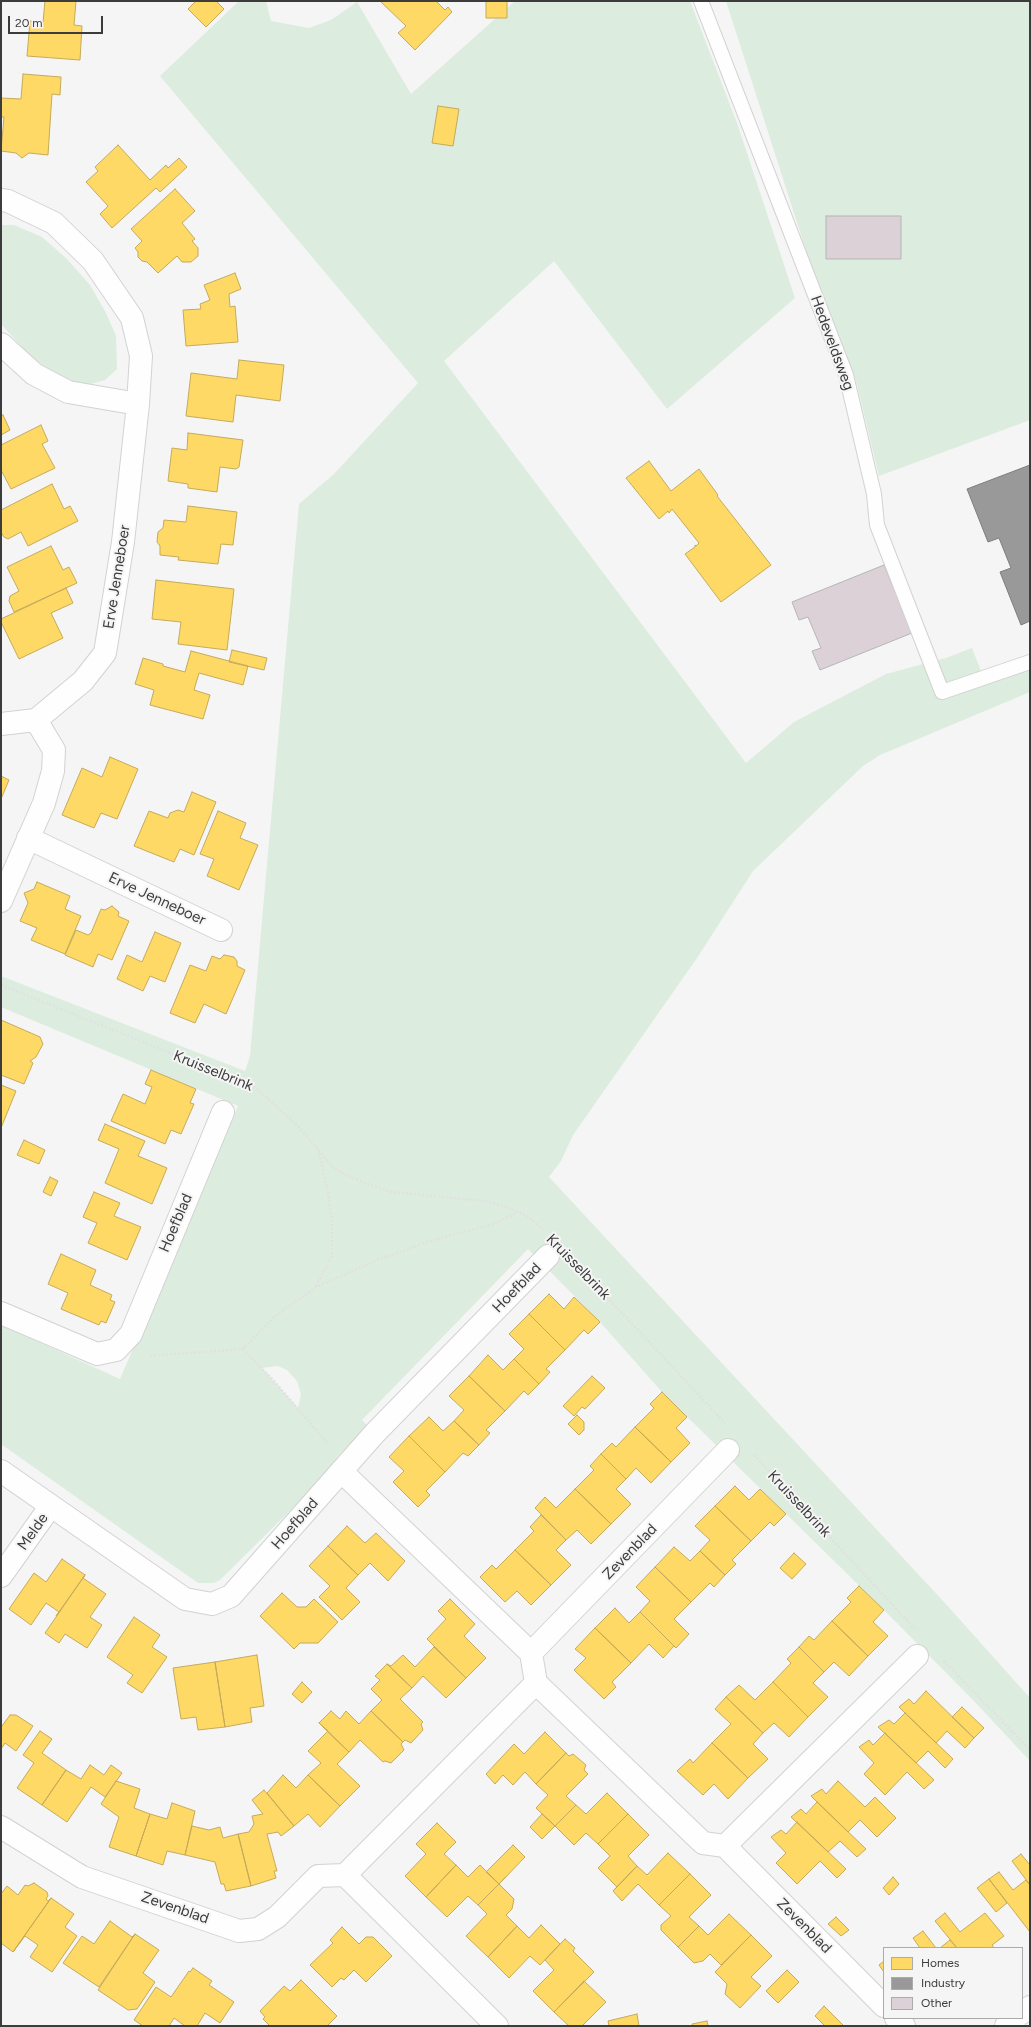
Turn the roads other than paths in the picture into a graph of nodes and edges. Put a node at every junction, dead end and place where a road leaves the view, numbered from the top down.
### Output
1 (701, 1) edge
2 (1, 200) edge
3 (1, 344) edge
4 (138, 404) junction
5 (1030, 662) edge
6 (36, 720) junction
7 (1, 724) edge
8 (28, 838) junction
9 (1, 901) edge
10 (221, 930) dead end
11 (223, 1112) dead end
12 (548, 1256) dead end
13 (1, 1313) edge
14 (728, 1450) dead end
15 (344, 1468) junction
16 (1, 1471) edge
17 (50, 1507) junction
18 (1, 1576) edge
19 (531, 1653) junction
20 (917, 1656) dead end
21 (536, 1683) junction
22 (3, 1833) edge
23 (724, 1846) junction
24 (345, 1875) junction
25 (883, 2005) edge
26 (1015, 2019) edge
27 (497, 2026) edge
28 (1006, 2026) edge

1 - 5 lane, Hedeveldsweg
2 - 4 street, Erve Jenneboer
3 - 4 street
4 - 6 street, Erve Jenneboer
6 - 7 street
6 - 8 street
8 - 9 street
8 - 10 street, Erve Jenneboer
11 - 13 street, Hoefblad
12 - 15 street, Hoefblad
14 - 19 street, Zevenblad
15 - 17 street, Hoefblad
15 - 19 street
16 - 17 street, Hoefblad
17 - 18 street, Melde
19 - 21 street
20 - 23 street
21 - 23 street
21 - 24 street
22 - 24 street, Zevenblad
23 - 25 street, Zevenblad
24 - 27 street
26 - 28 street

